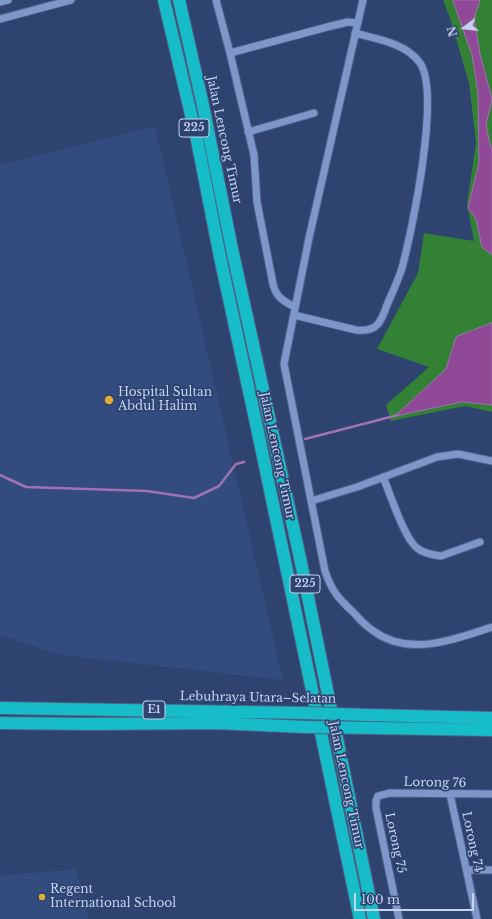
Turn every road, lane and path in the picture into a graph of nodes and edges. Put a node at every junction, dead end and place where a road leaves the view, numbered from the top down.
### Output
1 (8, 0) edge
2 (71, 0) edge
3 (164, 0) edge
4 (179, 0) edge
5 (216, 0) edge
6 (363, 0) edge
7 (0, 2) edge
8 (0, 19) edge
9 (358, 23) junction
10 (356, 33) junction
11 (230, 53) junction
12 (314, 113) dead end
13 (248, 132) junction
14 (295, 307) junction
15 (294, 315) junction
16 (492, 461) edge
17 (383, 477) junction
18 (311, 501) junction
19 (480, 542) dead end
20 (492, 627) edge
21 (0, 708) edge
22 (492, 718) edge
23 (0, 723) edge
24 (492, 730) edge
25 (450, 794) junction
26 (492, 794) edge
27 (378, 796) joint
28 (466, 870) junction
29 (492, 870) edge
30 (360, 919) edge
31 (374, 919) edge
32 (399, 919) edge
33 (477, 919) edge

1 - 7 street
2 - 8 street
3 - 30 highway, Jalan Lencong Timur / 225
4 - 31 highway, Jalan Lencong Timur / 225
5 - 11 street
6 - 9 street
9 - 10 street
9 - 11 street
10 - 14 street
10 - 15 street
11 - 13 street
12 - 13 street
13 - 14 street
14 - 15 street
15 - 18 street
16 - 17 street
17 - 18 street
17 - 19 street
18 - 20 street
21 - 22 highway, Lebuhraya Utara–Selatan / E1, bridge
23 - 24 highway, E1, bridge
25 - 26 street, Lorong 76
25 - 27 street, Lorong 76
25 - 28 street, Lorong 74
27 - 32 street, Lorong 75
28 - 29 street
28 - 33 street, Lorong 74

